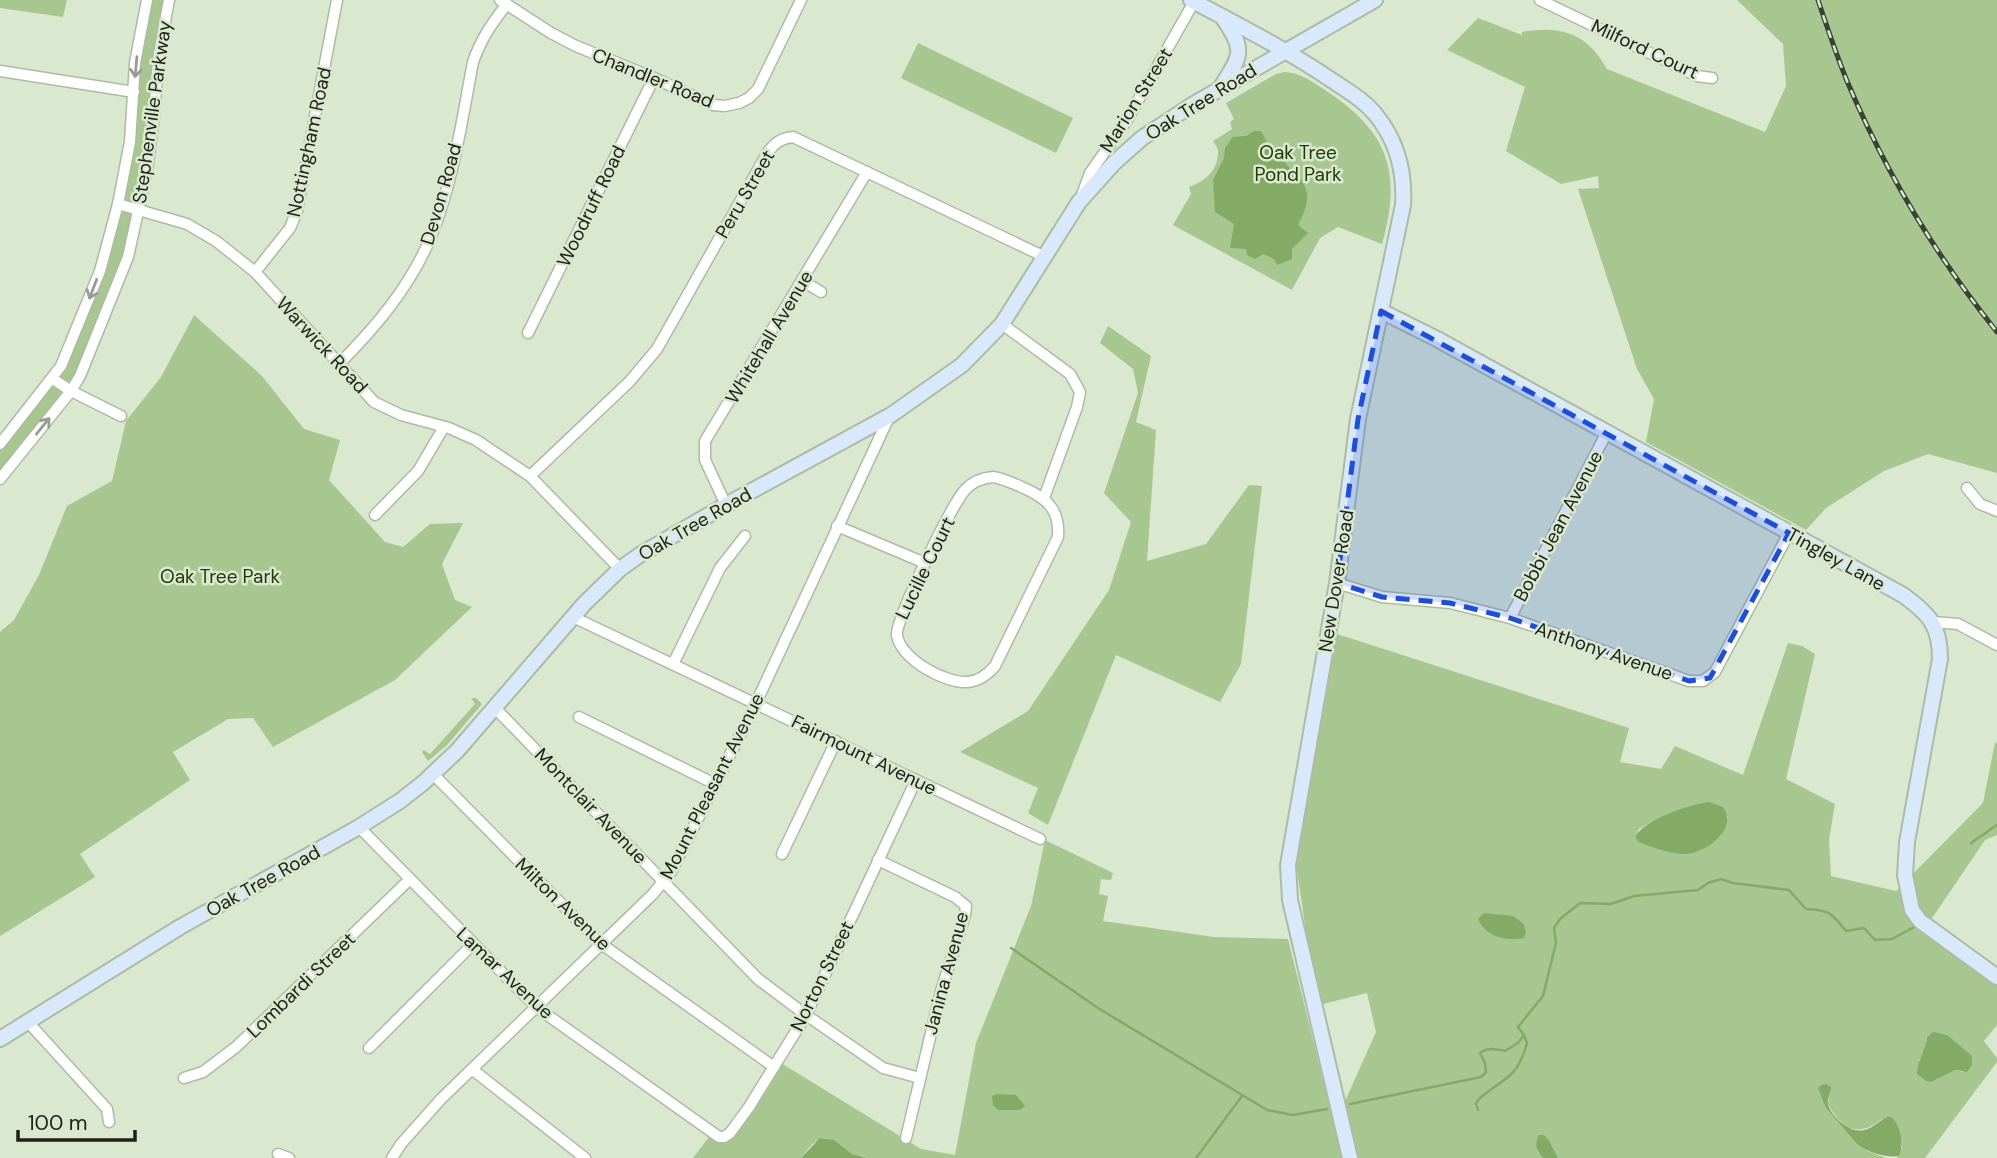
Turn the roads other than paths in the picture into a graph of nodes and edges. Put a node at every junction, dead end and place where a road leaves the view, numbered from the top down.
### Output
1 (148, 0) edge
2 (169, 0) edge
3 (337, 0) edge
4 (800, 0) edge
5 (1540, 0) edge
6 (1194, 1) edge
7 (1373, 1) edge
8 (503, 2) edge
9 (1223, 17) junction
10 (1287, 51) junction
11 (0, 71) edge
12 (654, 78) junction
13 (1712, 78) dead end
14 (1220, 89) junction
15 (134, 92) junction
16 (867, 172) junction
17 (1079, 202) junction
18 (118, 204) junction
19 (139, 209) junction
20 (1045, 257) junction
21 (255, 271) junction
22 (803, 281) junction
23 (821, 292) dead end
24 (1381, 311) junction
25 (1002, 324) junction
26 (528, 333) dead end
27 (338, 365) junction
28 (52, 379) junction
29 (71, 391) junction
30 (891, 415) junction
31 (121, 416) dead end
32 (444, 427) junction
33 (1606, 434) junction
34 (0, 444) edge
35 (530, 476) junction
36 (0, 480) edge
37 (1967, 488) dead end
38 (1044, 498) junction
39 (726, 505) junction
40 (1997, 511) edge
41 (375, 515) dead end
42 (837, 526) junction
43 (1789, 533) junction
44 (745, 536) dead end
45 (926, 563) junction
46 (620, 569) junction
47 (1337, 583) junction
48 (573, 617) junction
49 (1510, 618) junction
50 (1933, 622) junction
51 (1996, 641) edge
52 (673, 664) junction
53 (756, 703) junction
54 (495, 708) junction
55 (579, 718) dead end
56 (836, 741) junction
57 (433, 774) junction
58 (916, 780) junction
59 (715, 784) junction
60 (359, 827) junction
61 (1040, 839) dead end
62 (782, 854) dead end
63 (878, 860) junction
64 (409, 880) junction
65 (664, 882) junction
66 (600, 943) junction
67 (473, 944) junction
68 (1997, 977) edge
69 (536, 1007) junction
70 (806, 1015) junction
71 (28, 1022) junction
72 (0, 1039) edge
73 (369, 1048) dead end
74 (774, 1067) junction
75 (472, 1070) junction
76 (919, 1077) junction
77 (184, 1078) dead end
78 (109, 1122) dead end
79 (701, 1124) joint
80 (906, 1138) dead end
81 (278, 1154) dead end
82 (289, 1158) edge
83 (392, 1158) edge
84 (585, 1158) edge
85 (1350, 1158) edge

1 -> 15 street, Stephenville Parkway
2 - 19 street, Stephenville Parkway
3 - 21 street, Nottingham Road
4 - 12 street, Chandler Road
5 - 13 street, Milford Court
6 - 9 street, New Dover Road
6 - 17 street, Marion Street
7 - 10 street, Oak Tree Road
8 - 12 street, Chandler Road
8 - 27 street, Devon Road
9 - 10 street, New Dover Road
9 - 14 street
10 - 14 street, Oak Tree Road
10 - 24 street, New Dover Road
11 - 15 street
12 - 26 street, Woodruff Road
14 - 17 street, Oak Tree Road
15 - 18 street, Stephenville Parkway
16 - 20 street, Peru Street
16 - 22 street, Whitehall Avenue
16 - 35 street, Peru Street
17 - 20 street, Oak Tree Road
18 - 19 street, Warwick Road
18 -> 28 street, Stephenville Parkway
19 - 21 street, Warwick Road
19 - 29 street, Stephenville Parkway
20 - 25 street, Oak Tree Road
21 - 27 street, Warwick Road
22 - 23 street
22 - 39 street, Whitehall Avenue
24 - 33 street, Tingley Lane
24 - 47 street, New Dover Road
25 - 30 street, Oak Tree Road
25 - 38 street
27 - 32 street, Warwick Road
28 - 29 street
28 - 34 street, Stephenville Parkway
29 - 31 street
36 -> 29 street, Stephenville Parkway
30 - 39 street, Oak Tree Road
30 - 42 street, Mount Pleasant Avenue
32 - 35 street, Warwick Road
32 - 41 street
33 - 43 street, Tingley Lane
33 - 49 street, Bobbi Jean Avenue
35 - 46 street, Warwick Road
37 - 40 street
38 - 45 street, Lucille Court
38 - 45 street, Lucille Court
39 - 46 street, Oak Tree Road
42 - 45 street
42 - 53 street, Mount Pleasant Avenue
43 - 49 street, Anthony Avenue
43 - 50 street, Tingley Lane
44 - 52 street
46 - 48 street, Oak Tree Road
47 - 49 street, Anthony Avenue
47 - 85 street, New Dover Road
48 - 52 street, Fairmount Avenue
48 - 54 street, Oak Tree Road
50 - 51 street
50 - 68 street
52 - 53 street, Fairmount Avenue
53 - 56 street, Fairmount Avenue
53 - 59 street, Mount Pleasant Avenue
54 - 57 street, Oak Tree Road
54 - 65 street, Montclair Avenue
55 - 59 street
56 - 58 street, Fairmount Avenue
56 - 62 street
57 - 60 street, Oak Tree Road
57 - 66 street, Milton Avenue
58 - 61 street, Fairmount Avenue
58 - 63 street, Norton Street
59 - 65 street, Mount Pleasant Avenue
60 - 64 street, Lamar Avenue
60 - 71 street, Oak Tree Road
63 - 70 street, Norton Street
63 - 76 street, Janina Avenue
64 - 67 street, Lamar Avenue
64 - 77 street, Lombardi Street
65 - 66 street, Mount Pleasant Avenue
65 - 70 street, Montclair Avenue
66 - 69 street, Mount Pleasant Avenue
66 - 74 street, Milton Avenue
67 - 69 street, Lamar Avenue
67 - 73 street
69 - 75 street, Mount Pleasant Avenue
69 - 79 street, Lamar Avenue
70 - 74 street, Norton Street
70 - 76 street, Montclair Avenue
71 - 72 street, Oak Tree Road
71 - 78 street
74 - 79 street, Norton Street
75 - 83 street, Mount Pleasant Avenue
75 - 84 street
76 - 80 street, Janina Avenue
81 - 82 street

